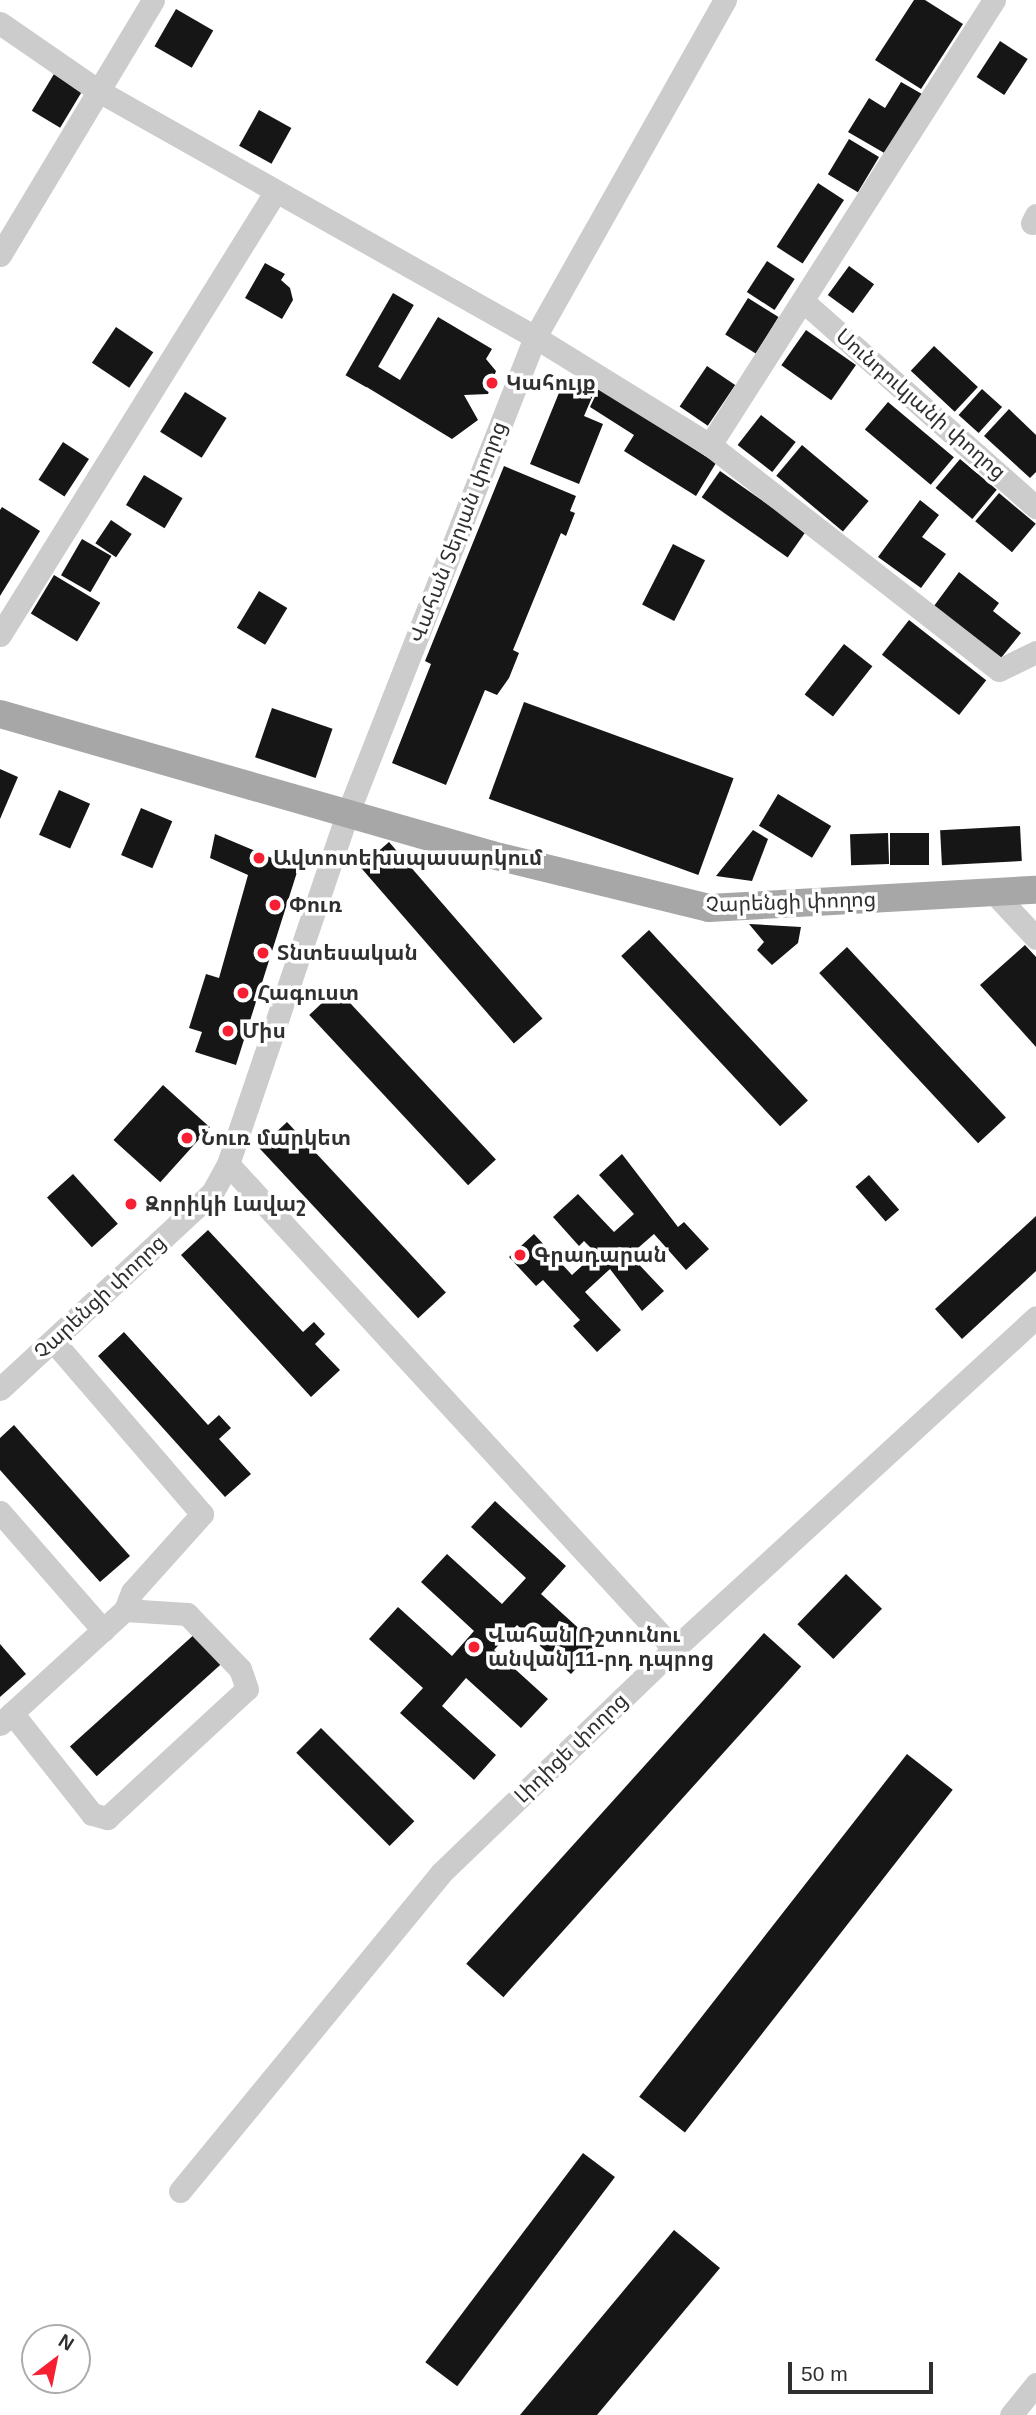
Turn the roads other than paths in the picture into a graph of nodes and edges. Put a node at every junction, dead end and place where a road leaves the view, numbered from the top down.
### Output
1 (153, 0) edge
2 (725, 0) edge
3 (994, 0) edge
4 (0, 23) edge
5 (97, 90) junction
6 (274, 194) junction
7 (0, 255) edge
8 (804, 302) junction
9 (535, 337) junction
10 (710, 445) junction
11 (1036, 507) edge
12 (0, 635) edge
13 (1036, 652) edge
14 (0, 714) edge
15 (347, 815) junction
16 (1036, 890) edge
17 (995, 894) junction
18 (1036, 938) edge
19 (228, 1164) junction
20 (1036, 1317) edge
21 (53, 1341) junction
22 (0, 1389) edge
23 (0, 1512) edge
24 (125, 1610) junction
25 (103, 1630) junction
26 (674, 1649) junction
27 (6, 1718) edge
28 (180, 2190) dead end
29 (1036, 2385) edge
30 (1011, 2415) edge

1 - 5 street
2 - 9 street, Վահան Տերյան փողոց
3 - 8 street
4 - 5 street
5 - 6 street
5 - 7 street
6 - 9 street
6 - 12 street
8 - 10 street
8 - 11 street, Սունդուկյանի փողոց
9 - 10 street
9 - 15 street, Վահան Տերյան փողոց
10 - 13 street
14 - 15 main road, Չարենցի փողոց
15 - 17 main road, Չարենցի փողոց
15 - 19 street, Չարենցի փողոց
16 - 17 main road, Չարենցի փողոց
17 - 18 street
19 - 21 street, Չարենցի փողոց
19 - 26 street
20 - 26 street, Լիդիցե փողոց
21 - 22 street, Չարենցի փողոց
21 - 24 street
23 - 25 street
24 - 25 street
24 - 27 street
25 - 27 street
26 - 28 street, Լիդիցե փողոց
29 - 30 street

